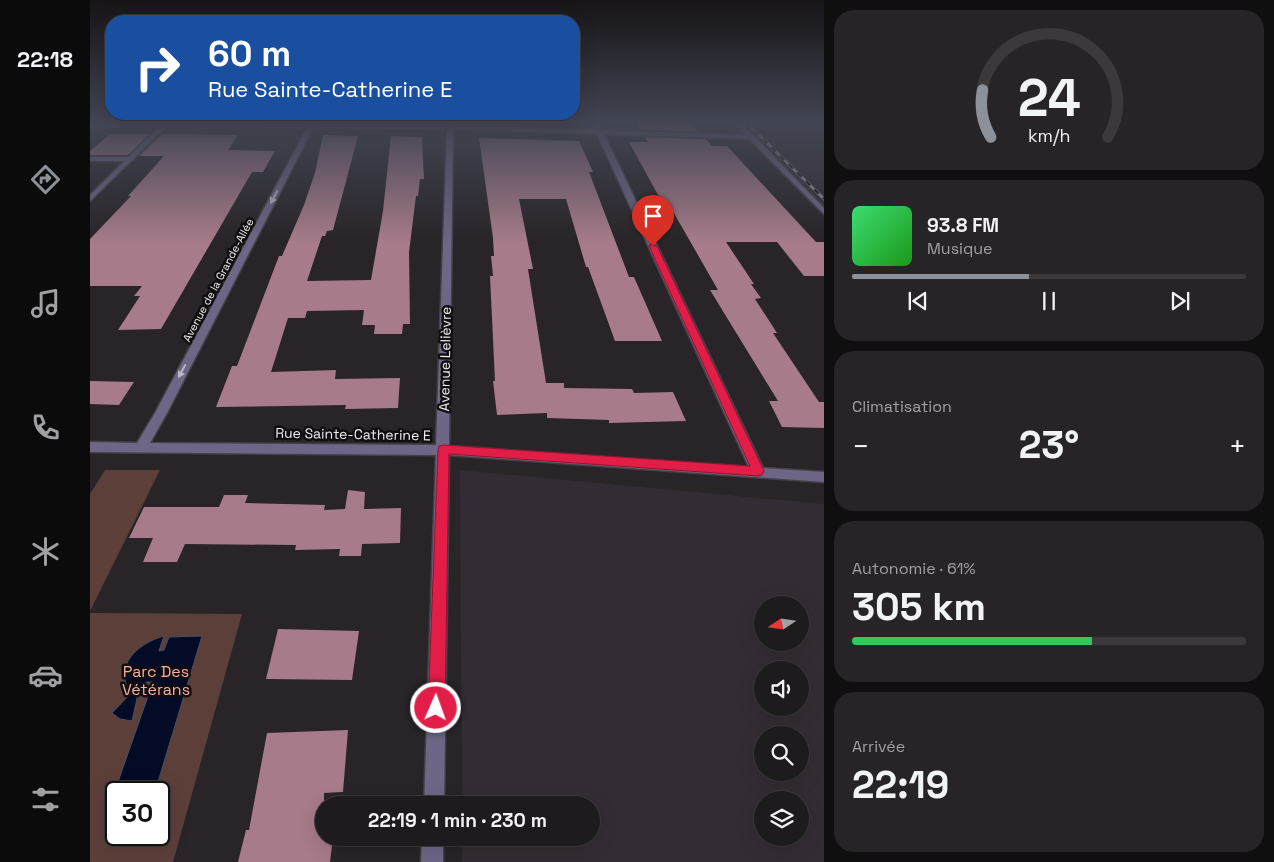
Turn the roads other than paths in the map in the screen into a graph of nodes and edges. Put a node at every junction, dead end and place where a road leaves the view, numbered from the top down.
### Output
1 (128, 162) edge
2 (292, 162) edge
3 (449, 162) edge
4 (614, 162) edge
5 (776, 162) edge
6 (90, 199) edge
7 (824, 212) edge
8 (90, 446) edge
9 (141, 447) junction
10 (444, 450) junction
11 (758, 471) junction
12 (824, 477) edge
13 (434, 796) edge
14 (433, 846) edge
15 (432, 862) edge

1 - 6 street
2 -> 9 street, Avenue de la Grande-Allée
3 - 10 street, Avenue Lelièvre
4 - 11 street
5 - 7 street
8 - 9 street, Rue Sainte-Catherine E
9 - 10 street, Rue Sainte-Catherine E
10 - 11 street, Rue Sainte-Catherine E
10 - 13 street, Avenue Lelièvre
11 - 12 street, Rue Sainte-Catherine E
14 - 15 street

